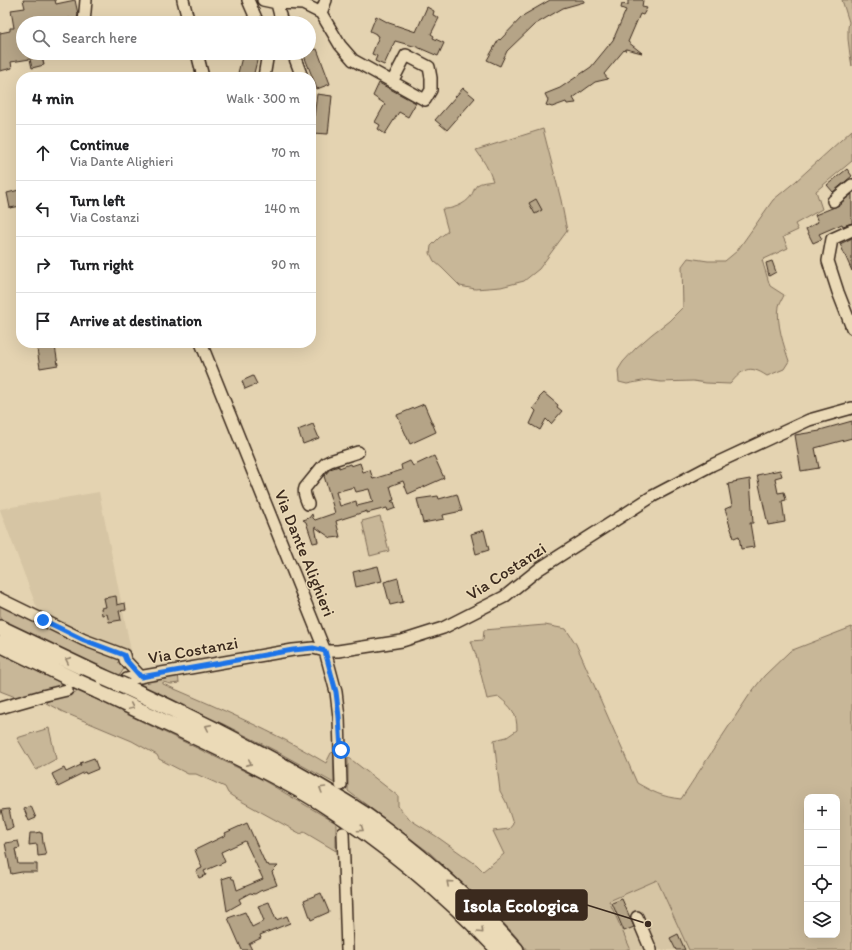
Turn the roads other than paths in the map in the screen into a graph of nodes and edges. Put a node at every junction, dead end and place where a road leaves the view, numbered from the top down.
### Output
1 (86, 0) edge
2 (183, 0) edge
3 (248, 0) edge
4 (263, 0) edge
5 (326, 0) edge
6 (277, 1) edge
7 (321, 13) junction
8 (85, 16) edge
9 (187, 16) edge
10 (255, 16) edge
11 (280, 16) edge
12 (199, 60) edge
13 (267, 60) edge
14 (296, 60) edge
15 (203, 72) edge
16 (265, 72) edge
17 (300, 72) edge
18 (392, 82) dead end
19 (852, 185) edge
20 (833, 202) dead end
21 (852, 230) edge
22 (852, 328) edge
23 (203, 348) edge
24 (852, 408) edge
25 (358, 452) dead end
26 (308, 504) dead end
27 (0, 599) edge
28 (0, 628) edge
29 (0, 644) edge
30 (325, 651) junction
31 (141, 677) junction
32 (126, 683) junction
33 (72, 685) junction
34 (0, 708) edge
35 (341, 785) dead end
36 (343, 833) dead end
37 (637, 917) dead end
38 (347, 950) edge
39 (499, 950) edge
40 (516, 950) edge
41 (652, 950) edge

1 - 8 street
2 - 9 street
3 - 10 street
4 - 6 street
5 - 7 street
6 - 7 street
6 - 11 street
7 - 18 street
12 - 15 street
13 - 16 street
14 - 17 street
19 - 20 street
21 - 22 street
23 - 30 street, Via Dante Alighieri
24 - 30 street, Via Costanzi
25 - 26 street
27 - 31 street
32 -> 28 highway, bridge
29 - 33 highway
30 - 31 street, Via Costanzi
30 - 35 street, Via Dante Alighieri
31 - 32 street, Via Costanzi
40 -> 32 highway
33 - 34 street
33 -> 39 highway, bridge
36 - 38 street
37 - 41 street

